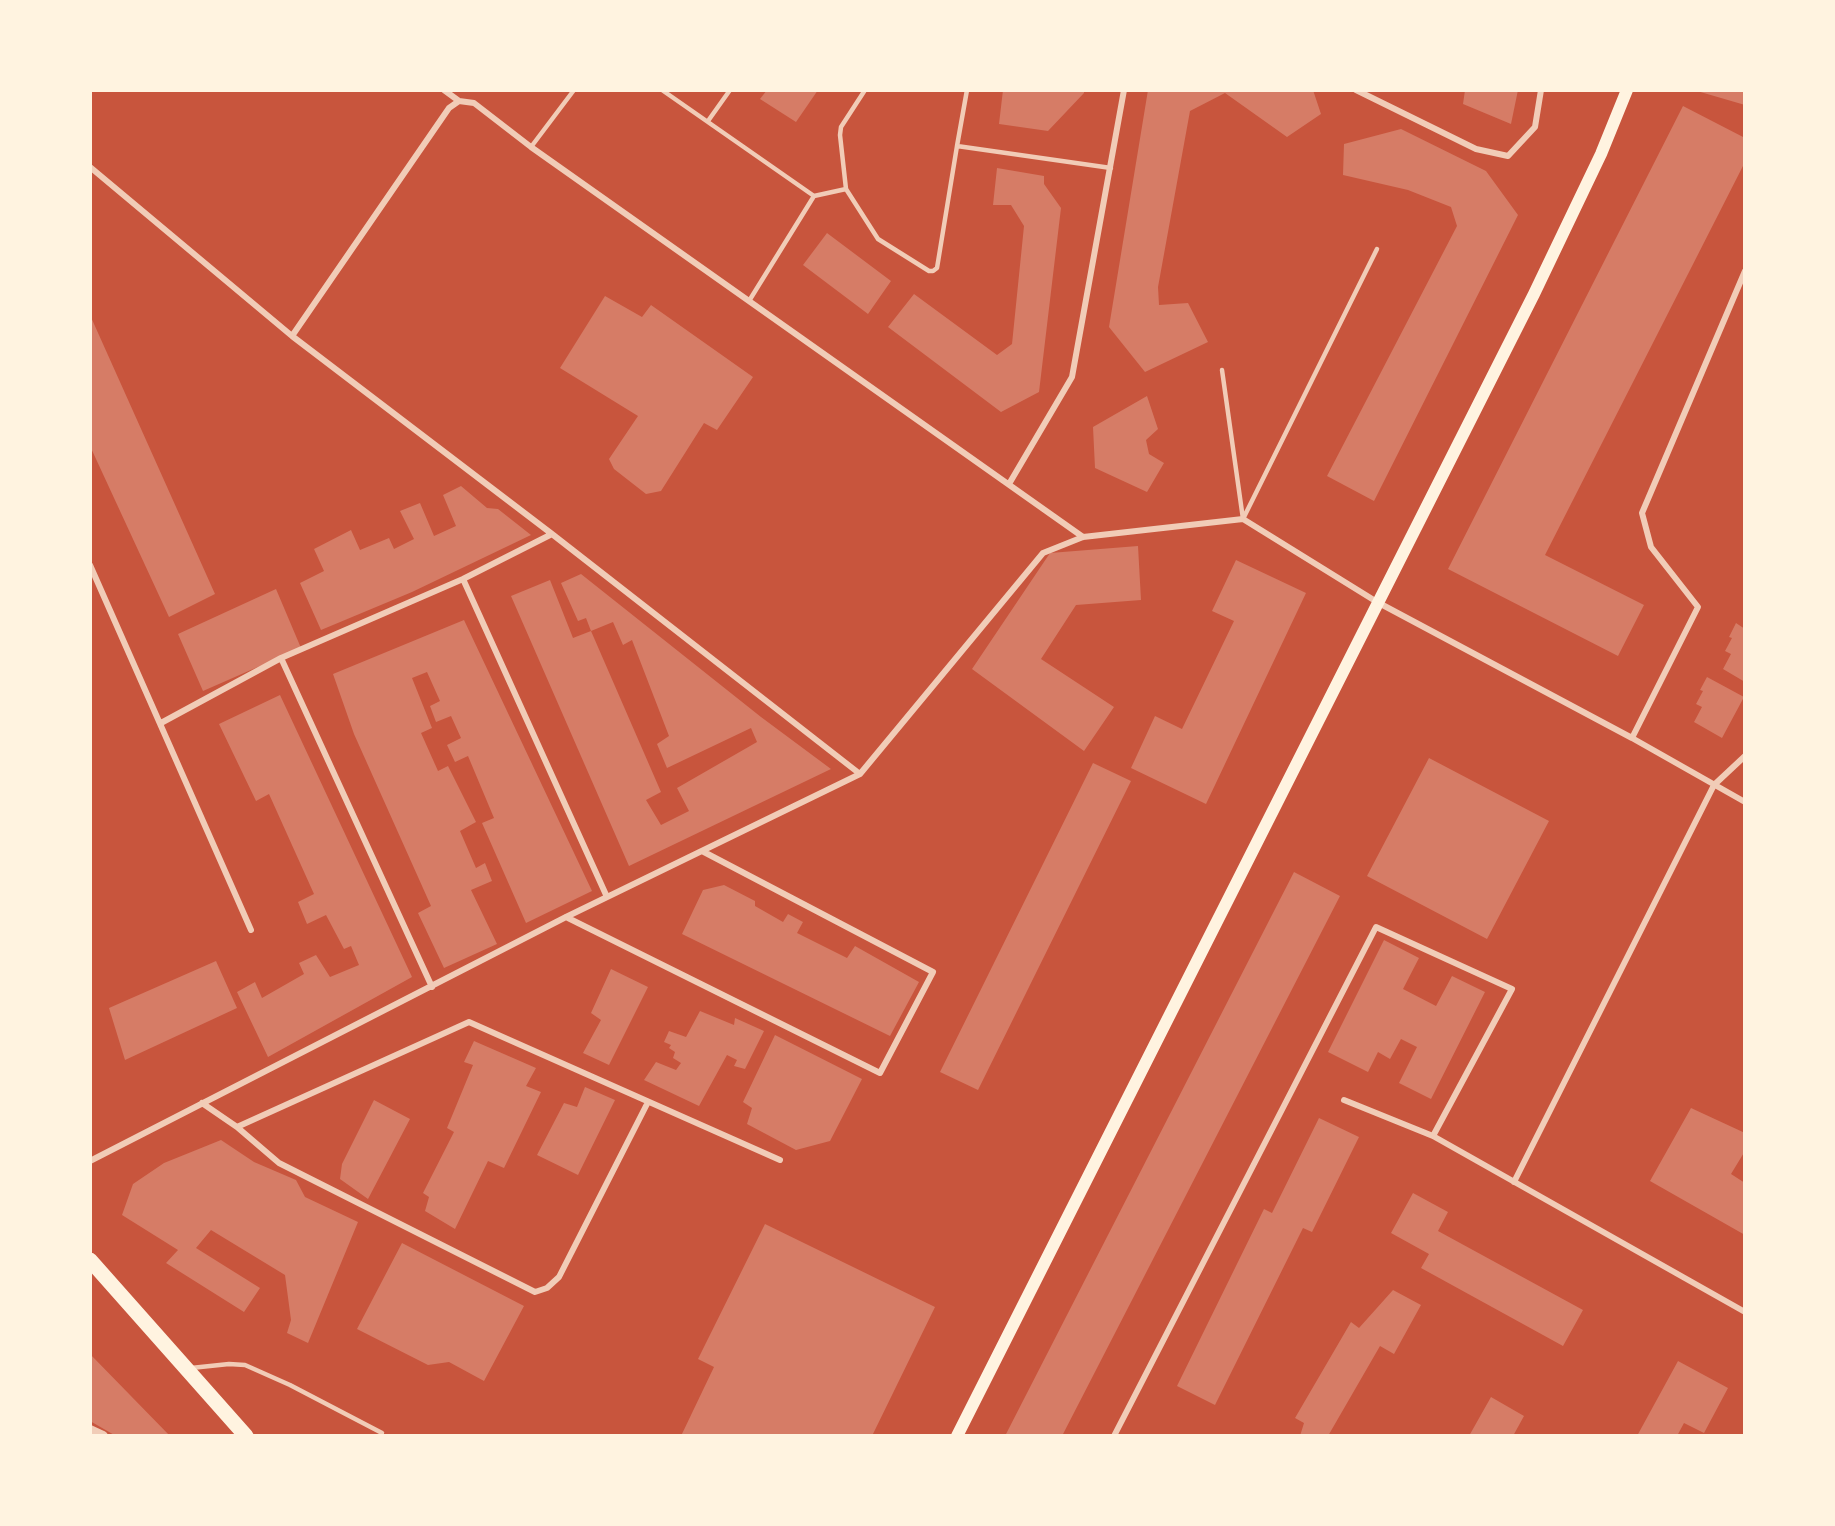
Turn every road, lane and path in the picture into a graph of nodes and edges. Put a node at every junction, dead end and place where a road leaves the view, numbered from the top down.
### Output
1 (444, 90) edge
2 (574, 90) edge
3 (662, 90) edge
4 (730, 90) edge
5 (865, 90) edge
6 (967, 90) edge
7 (1124, 90) edge
8 (1356, 90) edge
9 (1541, 90) edge
10 (1627, 90) edge
11 (459, 101) junction
12 (708, 121) junction
13 (957, 146) junction
14 (531, 147) junction
15 (90, 167) edge
16 (1111, 168) junction
17 (846, 189) junction
18 (814, 196) junction
19 (1377, 249) dead end
20 (1745, 271) edge
21 (749, 301) junction
22 (292, 336) junction
23 (1222, 370) dead end
24 (1009, 484) junction
25 (1244, 519) junction
26 (552, 534) junction
27 (1083, 537) junction
28 (90, 565) edge
29 (463, 579) junction
30 (1377, 602) junction
31 (281, 658) junction
32 (161, 723) junction
33 (1632, 738) junction
34 (1745, 756) edge
35 (860, 774) junction
36 (1714, 785) junction
37 (1745, 802) edge
38 (702, 851) junction
39 (607, 897) junction
40 (566, 917) junction
41 (251, 930) dead end
42 (432, 987) junction
43 (1344, 1100) dead end
44 (648, 1102) junction
45 (202, 1103) junction
46 (237, 1127) junction
47 (1433, 1136) junction
48 (780, 1160) dead end
49 (90, 1161) edge
50 (1514, 1182) junction
51 (90, 1260) edge
52 (1745, 1312) edge
53 (186, 1368) junction
54 (90, 1430) edge
55 (382, 1433) dead end
56 (103, 1436) edge
57 (246, 1436) edge
58 (957, 1436) edge
59 (1114, 1436) edge

1 - 11 street
2 - 14 lane
3 - 12 lane
4 - 12 lane
5 - 17 lane
6 - 13 lane
7 - 16 street
8 - 9 street
10 - 30 main road
11 - 14 street
11 - 22 street
12 - 18 lane
13 - 16 lane
13 - 17 lane
14 - 21 street
15 - 22 street
16 - 24 street
17 - 18 lane
18 - 21 lane
19 - 25 lane
20 - 33 street
21 - 24 street
22 - 26 street
23 - 25 lane
24 - 27 street
25 - 27 street
25 - 30 street
26 - 29 street
26 - 35 street
27 - 35 street
28 - 32 street
29 - 31 street
29 - 39 street
30 - 33 street
30 - 58 main road
31 - 32 street
31 - 42 street
32 - 41 street
33 - 36 street
34 - 36 street
35 - 38 street
36 - 37 street
36 - 50 street
38 - 39 street
38 - 40 street
39 - 40 street
40 - 42 street
42 - 45 street
43 - 47 street
44 - 46 street
44 - 46 street
44 - 48 street
45 - 46 street
45 - 49 street
47 - 50 street
47 - 59 street
50 - 52 street
51 - 53 main road
53 - 55 lane
53 - 57 main road
54 - 56 street

